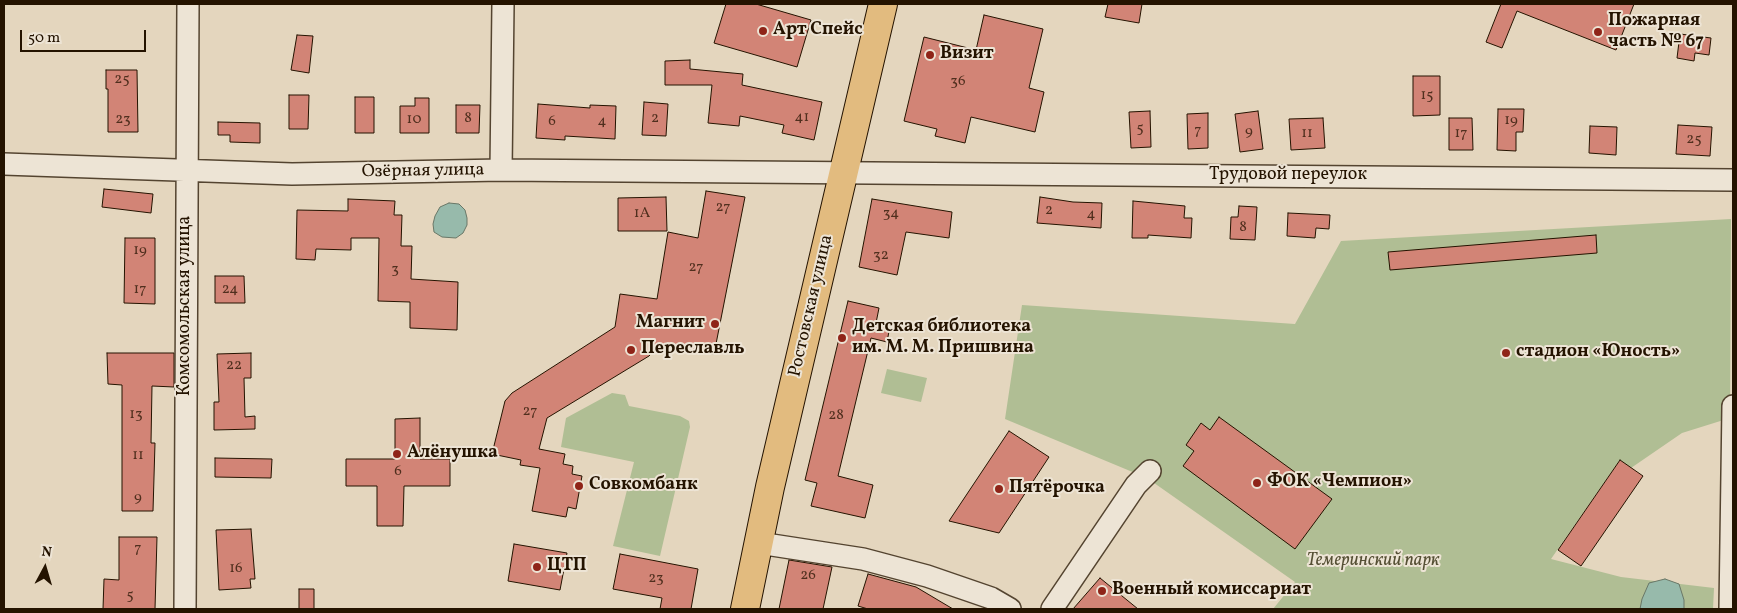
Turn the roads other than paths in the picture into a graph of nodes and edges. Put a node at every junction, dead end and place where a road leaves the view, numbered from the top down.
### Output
1 (188, 4) edge
2 (503, 4) edge
3 (883, 4) edge
4 (4, 164) edge
5 (186, 169) junction
6 (501, 170) junction
7 (843, 173) junction
8 (1733, 180) edge
9 (1733, 406) edge
10 (1150, 471) dead end
11 (759, 543) junction
12 (185, 609) edge
13 (745, 609) edge
14 (1010, 609) edge
15 (1052, 609) edge
16 (1730, 609) edge

1 - 5 street, Комсомольская улица
2 - 6 street
3 - 7 main road, Ростовская улица
4 - 5 street, Озёрная улица
5 - 6 street, Озёрная улица
5 - 12 street, Комсомольская улица
6 - 7 street, Озёрная улица
7 - 8 street, Трудовой переулок
7 - 11 main road, Ростовская улица
9 - 16 street
10 - 15 street
11 - 13 main road, Ростовская улица
11 - 14 street

